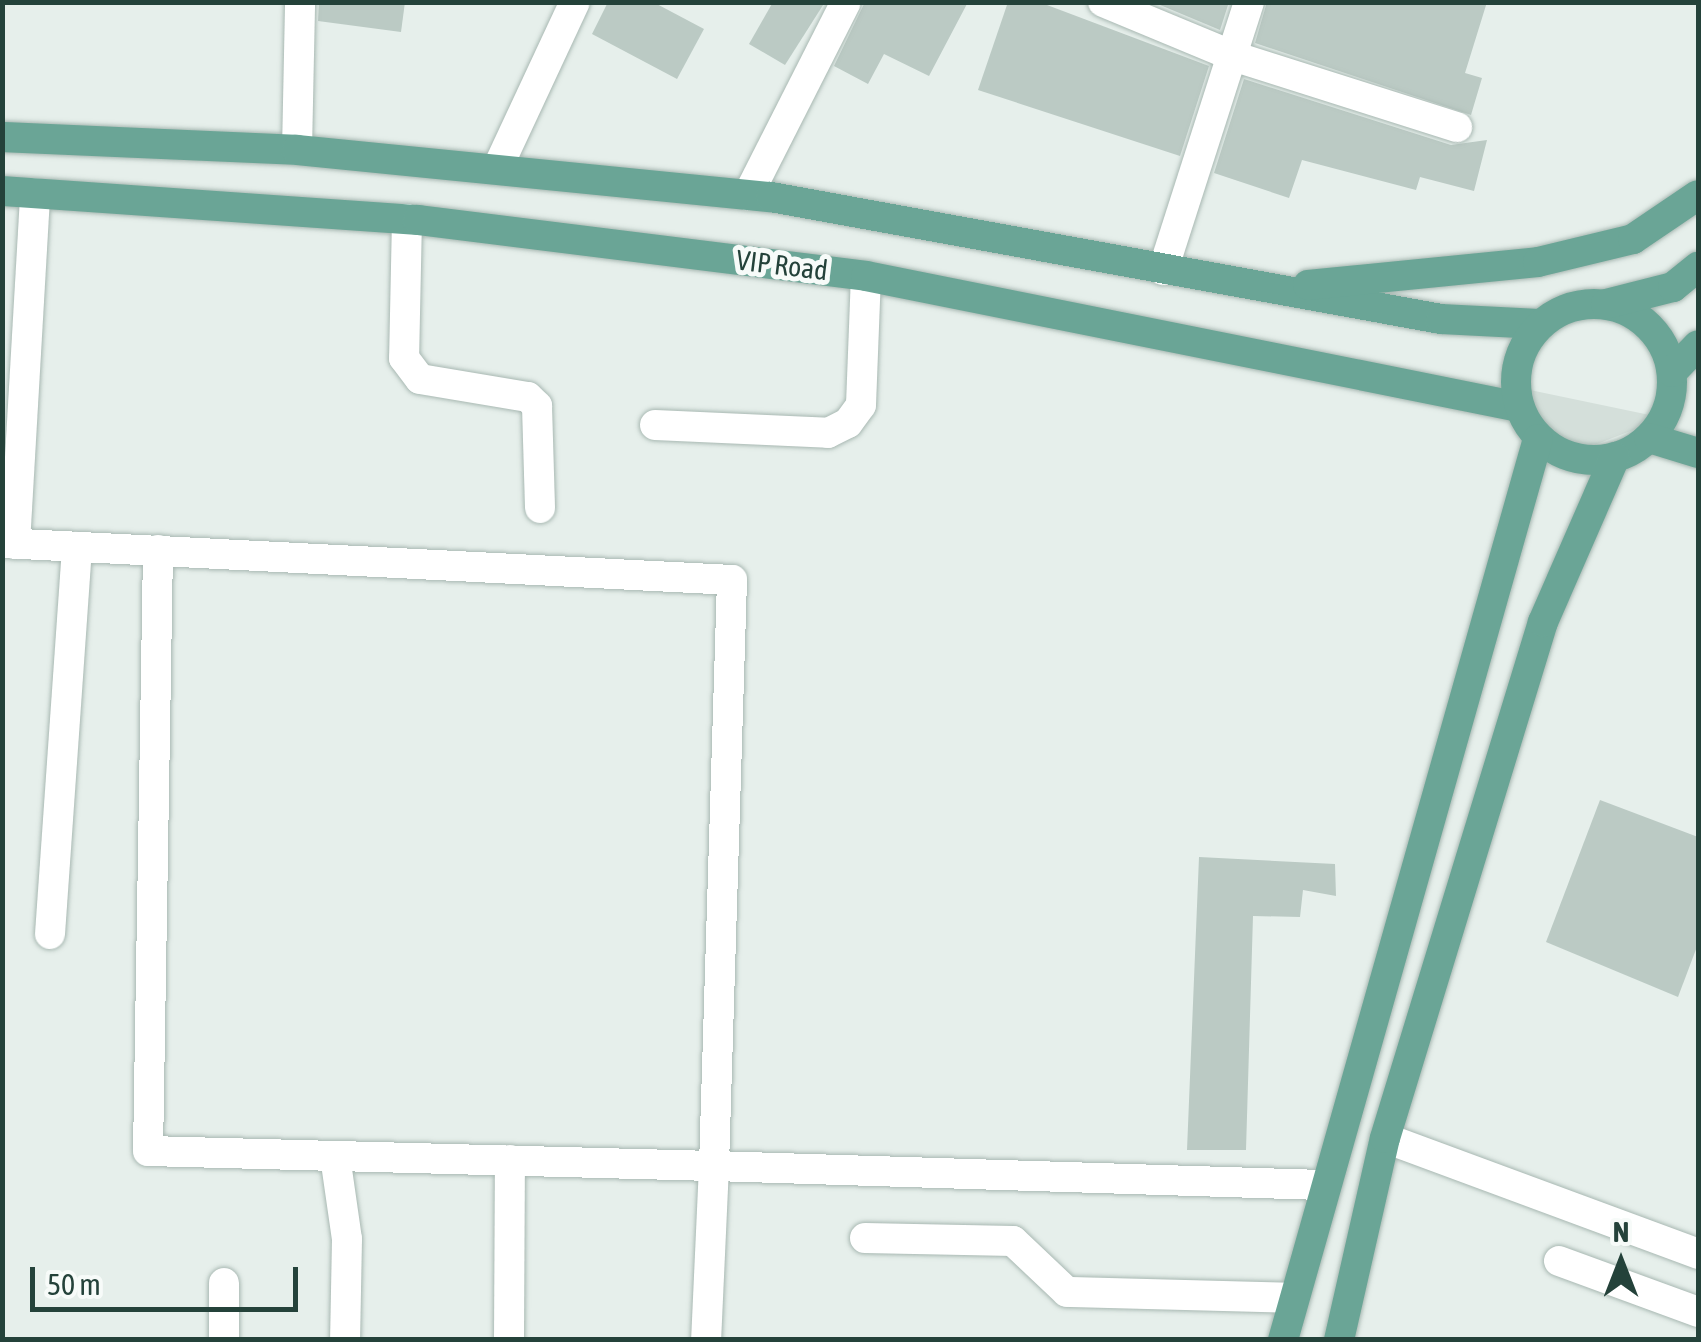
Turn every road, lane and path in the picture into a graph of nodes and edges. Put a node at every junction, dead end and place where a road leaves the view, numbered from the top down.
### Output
1 (300, 2) edge
2 (575, 2) edge
3 (846, 2) edge
4 (1103, 2) edge
5 (1248, 2) edge
6 (1236, 57) junction
7 (1457, 128) dead end
8 (2, 137) edge
9 (297, 150) junction
10 (497, 169) junction
11 (2, 191) edge
12 (36, 194) junction
13 (748, 195) junction
14 (1698, 195) edge
15 (407, 219) junction
16 (1698, 266) edge
17 (1163, 270) junction
18 (866, 276) junction
19 (1270, 289) junction
20 (1606, 304) junction
21 (1540, 324) junction
22 (1698, 345) edge
23 (14, 358) edge
24 (1681, 381) edge
25 (1518, 407) junction
26 (655, 425) dead end
27 (1649, 438) junction
28 (1538, 439) junction
29 (1698, 453) edge
30 (1615, 458) junction
31 (540, 508) dead end
32 (9, 543) edge
33 (76, 546) junction
34 (158, 550) junction
35 (50, 934) dead end
36 (1385, 1138) junction
37 (335, 1156) junction
38 (510, 1160) junction
39 (714, 1166) junction
40 (1323, 1185) junction
41 (865, 1238) dead end
42 (1698, 1254) edge
43 (1559, 1261) dead end
44 (224, 1283) dead end
45 (1294, 1298) junction
46 (1698, 1312) edge
47 (224, 1340) edge
48 (344, 1340) edge
49 (509, 1340) edge
50 (706, 1340) edge
51 (1284, 1340) edge
52 (1339, 1340) edge

1 - 9 street
2 - 10 street
3 - 13 street
4 - 6 street
5 - 6 street
6 - 7 street
6 - 17 street
8 - 9 main road
9 - 10 main road
10 - 13 main road
11 - 12 main road, VIP Road
12 - 15 main road, VIP Road
12 - 23 street
13 - 17 main road
14 - 19 main road
15 - 18 main road, VIP Road
15 - 31 street
16 - 20 main road
17 - 19 main road
18 - 25 main road, VIP Road
18 - 26 street
19 - 21 main road
20 - 21 main road
20 - 24 main road
21 - 25 main road
22 - 24 main road
23 - 32 street
24 - 27 main road
25 - 28 main road
27 - 29 main road
27 - 30 main road
28 - 30 main road
28 - 40 main road
30 - 36 main road
32 - 33 street
33 - 34 street
33 - 35 street
34 - 37 street
34 - 39 street
36 - 42 street
36 - 52 main road
37 - 38 street
37 - 48 street
38 - 39 street
38 - 49 street
39 - 40 street
39 - 50 street
40 - 45 main road
41 - 45 street
43 - 46 street
44 - 47 street
45 - 51 main road

